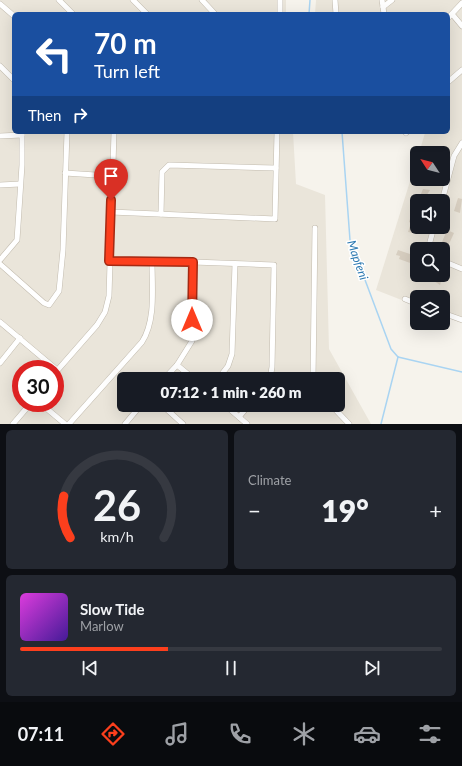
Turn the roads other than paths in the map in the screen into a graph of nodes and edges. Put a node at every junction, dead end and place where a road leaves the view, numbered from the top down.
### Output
1 (59, 0) edge
2 (133, 0) edge
3 (202, 0) edge
4 (280, 0) edge
5 (335, 0) edge
6 (382, 0) edge
7 (392, 0) edge
8 (462, 3) edge
9 (0, 4) edge
10 (383, 8) junction
11 (71, 12) edge
12 (145, 12) edge
13 (213, 12) edge
14 (280, 12) edge
15 (336, 12) edge
16 (384, 12) edge
17 (12, 14) edge
18 (450, 16) edge
19 (462, 26) edge
20 (0, 66) edge
21 (462, 70) edge
22 (12, 78) edge
23 (450, 80) edge
24 (22, 134) edge
25 (66, 134) edge
26 (114, 134) edge
27 (277, 134) edge
28 (0, 136) edge
29 (462, 143) edge
30 (276, 168) junction
31 (65, 173) junction
32 (111, 176) junction
33 (20, 184) junction
34 (0, 185) edge
35 (444, 194) edge
36 (111, 212) junction
37 (161, 214) junction
38 (316, 228) dead end
39 (0, 260) edge
40 (109, 261) junction
41 (152, 262) junction
42 (193, 262) junction
43 (0, 264) edge
44 (235, 264) junction
45 (450, 264) edge
46 (462, 269) edge
47 (405, 299) dead end
48 (410, 301) edge
49 (450, 316) edge
50 (462, 320) edge
51 (0, 322) edge
52 (20, 338) junction
53 (43, 360) edge
54 (0, 362) edge
55 (64, 363) edge
56 (177, 365) junction
57 (170, 372) edge
58 (186, 372) edge
59 (223, 372) edge
60 (271, 372) edge
61 (313, 372) edge
62 (23, 412) edge
63 (51, 412) edge
64 (135, 412) edge
65 (170, 412) edge
66 (233, 412) edge
67 (243, 412) edge
68 (338, 412) edge
69 (239, 417) junction
70 (13, 424) edge
71 (65, 424) edge
72 (69, 424) edge
73 (125, 424) edge
74 (183, 424) edge
75 (247, 424) edge
76 (349, 424) edge

1 - 11 street
2 - 12 street
3 - 13 street
4 - 14 street
5 - 15 street
6 - 10 street
7 - 10 street
8 - 18 street
9 - 17 street
10 - 16 street
18 - 19 street
20 - 22 street
21 - 23 street
24 - 28 street
24 - 33 street
25 - 31 street
26 - 32 street
27 - 30 street
29 - 35 street
30 - 37 street
30 - 37 street
31 - 32 street
31 - 43 street
32 - 36 street
33 - 34 street
33 - 39 street
36 - 37 street
36 - 40 street
38 - 61 street
40 - 41 street
40 - 55 street
41 - 42 street
41 - 72 street
42 - 44 street
42 - 56 street
44 - 59 street
44 - 60 street
45 - 46 street
47 - 48 street
49 - 50 street
51 - 52 street
52 - 53 street
52 - 54 street
56 - 57 street
56 - 58 street
62 - 70 street
63 - 71 street
64 - 73 street
65 - 74 street
66 - 69 street
67 - 69 street
68 - 76 street
69 - 75 street

